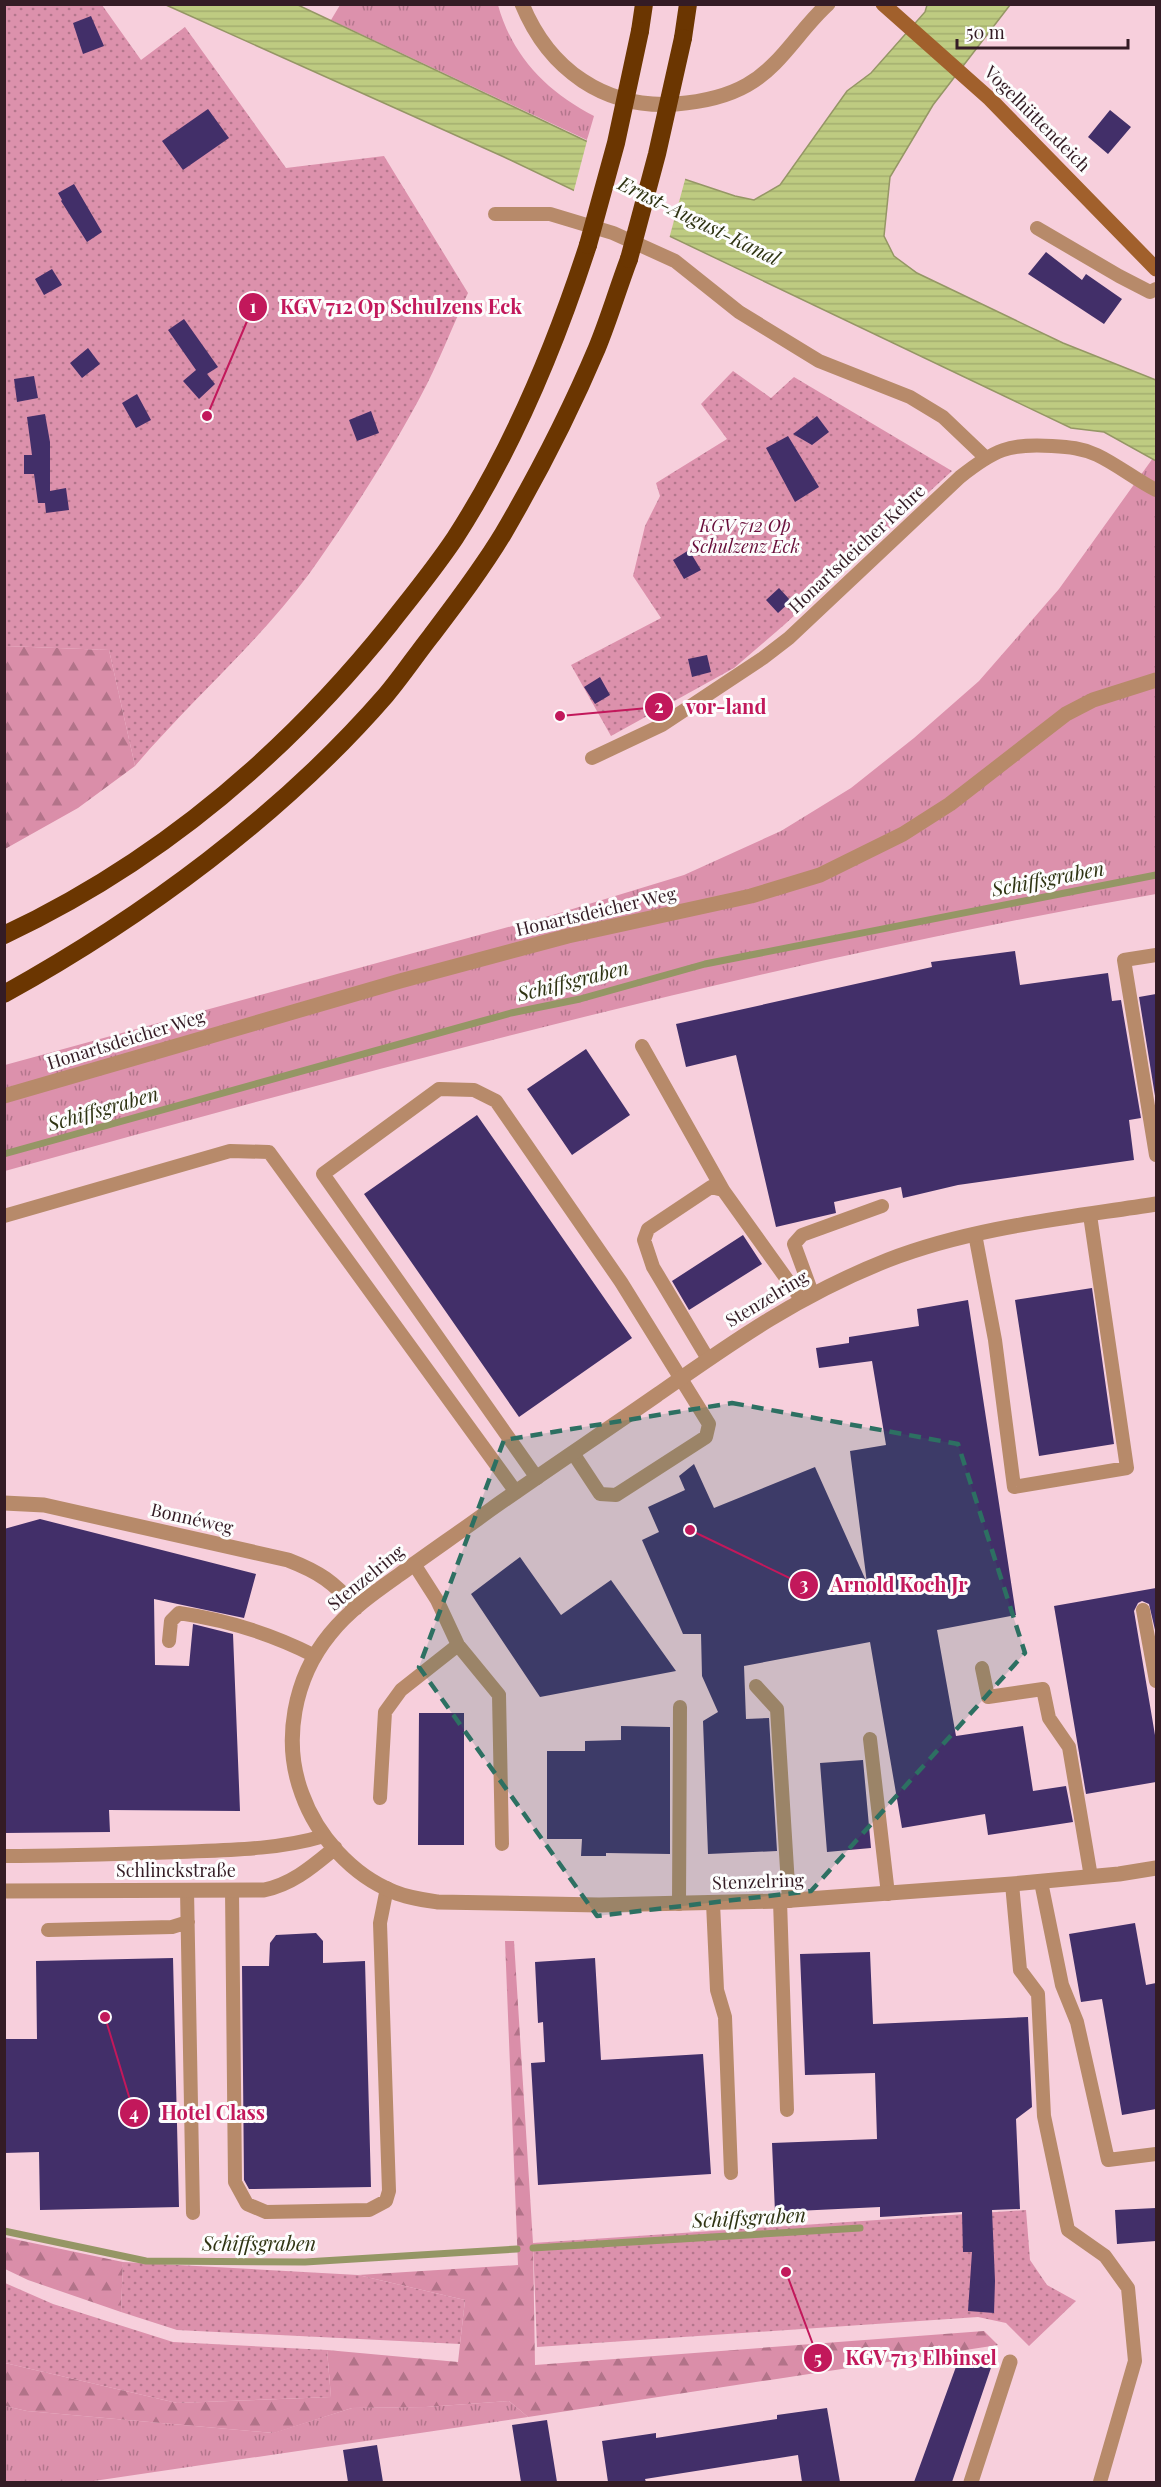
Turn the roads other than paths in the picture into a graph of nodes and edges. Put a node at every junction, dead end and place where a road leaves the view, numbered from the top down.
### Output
1 (522, 4) edge
2 (644, 4) edge
3 (688, 4) edge
4 (828, 4) edge
5 (883, 4) edge
6 (495, 213) dead end
7 (1037, 228) dead end
8 (1156, 269) edge
9 (1156, 289) edge
10 (986, 458) junction
11 (1156, 490) edge
12 (1156, 680) edge
13 (592, 758) dead end
14 (4, 935) edge
15 (1156, 955) edge
16 (4, 994) edge
17 (642, 1046) dead end
18 (4, 1096) edge
19 (1156, 1155) edge
20 (723, 1190) junction
21 (1156, 1204) edge
22 (882, 1206) dead end
23 (1090, 1215) junction
24 (4, 1216) edge
25 (975, 1234) junction
26 (807, 1296) junction
27 (708, 1359) junction
28 (680, 1379) junction
29 (573, 1453) junction
30 (537, 1478) junction
31 (516, 1492) junction
32 (4, 1503) edge
33 (414, 1564) junction
34 (356, 1608) junction
35 (1143, 1610) dead end
36 (169, 1641) dead end
37 (458, 1645) junction
38 (315, 1656) junction
39 (982, 1668) dead end
40 (1156, 1681) edge
41 (756, 1686) dead end
42 (680, 1707) dead end
43 (870, 1739) dead end
44 (380, 1798) dead end
45 (324, 1836) junction
46 (502, 1844) dead end
47 (335, 1848) junction
48 (4, 1856) edge
49 (1156, 1868) edge
50 (1091, 1877) junction
51 (1041, 1882) junction
52 (1012, 1884) junction
53 (387, 1888) junction
54 (187, 1890) junction
55 (232, 1890) junction
56 (4, 1891) edge
57 (888, 1894) junction
58 (785, 1901) junction
59 (679, 1904) junction
60 (713, 1904) junction
61 (188, 1922) junction
62 (48, 1930) dead end
63 (787, 2110) dead end
64 (1156, 2154) edge
65 (731, 2172) dead end
66 (193, 2213) dead end
67 (1010, 2362) dead end
68 (971, 2482) edge
69 (1100, 2482) edge

1 - 4 street
2 - 14 highway, bridge
3 - 16 highway, bridge
5 - 8 street, Vogelhüttendeich
6 - 10 lane
7 - 9 lane
10 - 11 lane, Honartsdeicher Kehre
10 - 13 lane, Honartsdeicher Kehre
12 - 18 street, Honartsdeicher Weg
15 - 19 lane
17 - 20 lane
20 - 26 lane
20 - 27 lane
21 - 23 street, Stenzelring
22 - 26 lane
23 - 25 street, Stenzelring
23 - 25 lane
24 - 31 lane
25 - 26 street, Stenzelring
26 - 27 street, Stenzelring
27 - 28 street, Stenzelring
28 - 29 street, Stenzelring
28 - 29 lane
28 - 30 lane
29 - 30 street, Stenzelring
30 - 31 street, Stenzelring
31 - 33 street, Stenzelring
32 - 34 street, Bonnéweg
33 - 34 street, Stenzelring
33 - 37 lane
34 - 38 street, Stenzelring
35 - 40 lane
36 - 38 lane
37 - 44 lane
37 - 46 lane
38 - 45 street, Stenzelring
39 - 50 lane
41 - 58 lane
42 - 59 lane
43 - 57 lane
45 - 47 street, Stenzelring
45 - 48 lane
47 - 53 street, Stenzelring
47 - 55 street, Schlinckstraße
49 - 50 street, Stenzelring
50 - 51 street, Stenzelring
51 - 52 street, Stenzelring
51 - 64 lane
52 - 57 street, Stenzelring
52 - 69 lane
53 - 55 lane
53 - 59 street, Stenzelring
54 - 55 street, Schlinckstraße
54 - 56 street, Schlinckstraße
54 - 61 lane
57 - 58 street, Stenzelring
58 - 60 street, Stenzelring
58 - 63 lane
59 - 60 street, Stenzelring
60 - 65 lane
61 - 62 lane
61 - 66 lane
67 - 68 street

